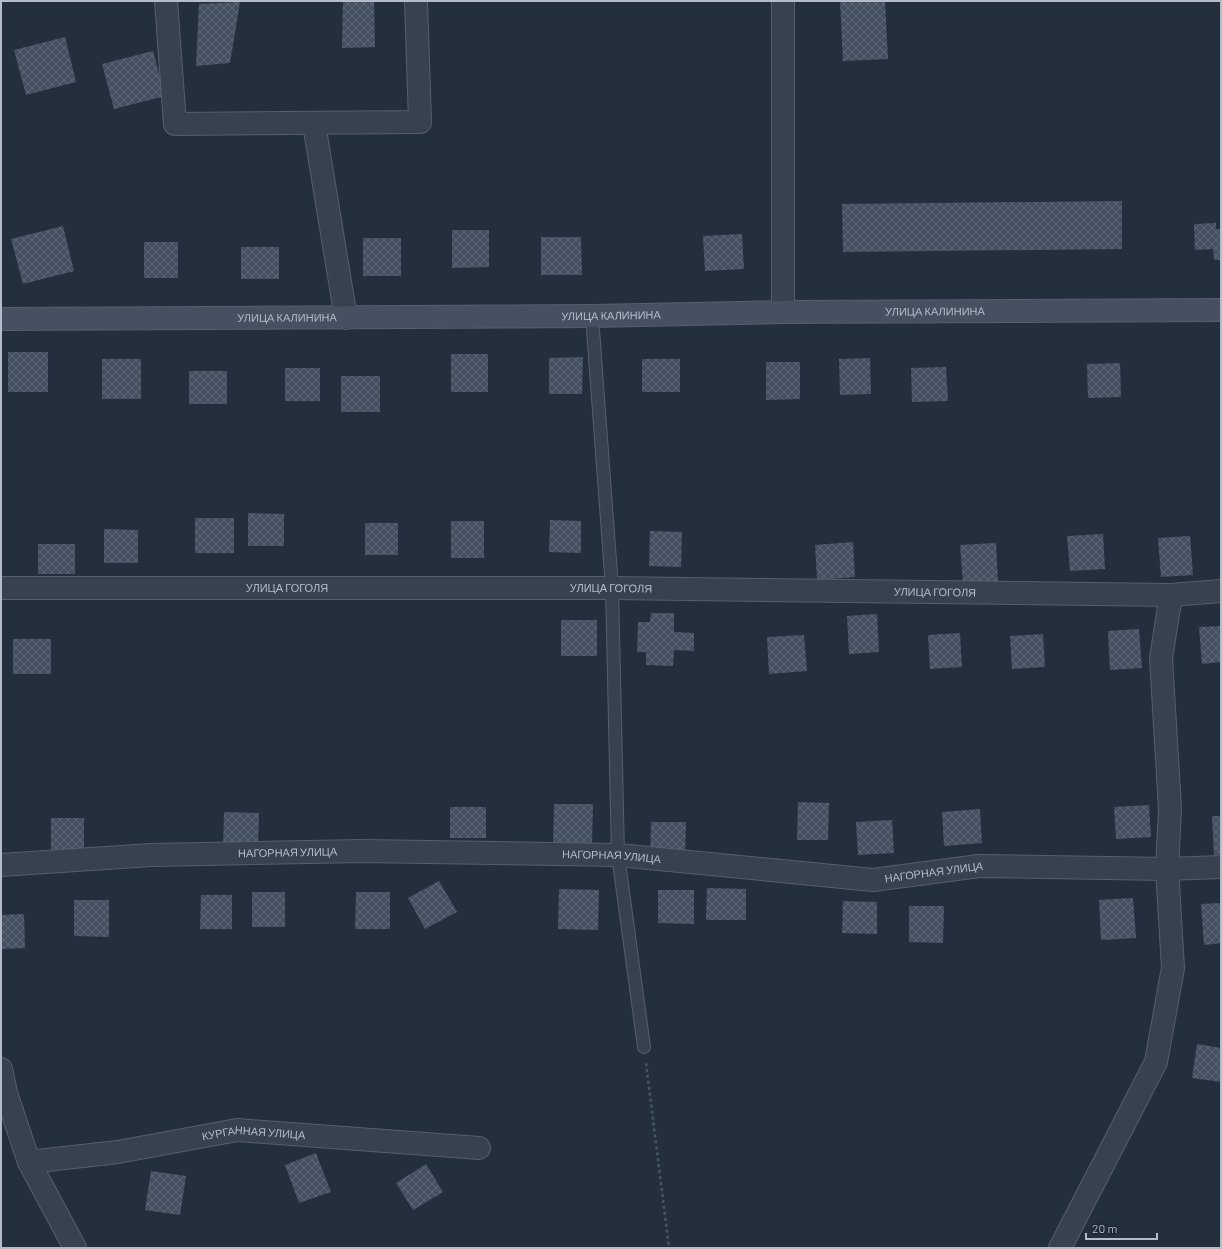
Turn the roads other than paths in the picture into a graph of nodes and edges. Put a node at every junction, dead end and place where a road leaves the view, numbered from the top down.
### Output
1 (166, 1) edge
2 (416, 1) edge
3 (784, 1) edge
4 (314, 124) junction
5 (1221, 310) edge
6 (783, 312) junction
7 (592, 316) junction
8 (346, 318) junction
9 (1, 319) edge
10 (1, 588) edge
11 (612, 588) junction
12 (1221, 591) edge
13 (1171, 595) junction
14 (618, 855) junction
15 (1, 865) edge
16 (1221, 867) edge
17 (1167, 868) junction
18 (644, 1047) road end
19 (1, 1069) edge
20 (479, 1148) dead end
21 (29, 1162) junction
22 (75, 1248) edge
23 (1060, 1248) edge

1 - 4 street
2 - 4 street
3 - 6 street
4 - 8 street
5 - 6 street, УЛИЦА КАЛИНИНА
6 - 7 street, УЛИЦА КАЛИНИНА
7 - 8 street, УЛИЦА КАЛИНИНА
7 - 11 lane
8 - 9 street, УЛИЦА КАЛИНИНА
10 - 11 street, УЛИЦА ГОГОЛЯ
11 - 13 street, УЛИЦА ГОГОЛЯ
11 - 14 lane
12 - 13 street, УЛИЦА ГОГОЛЯ
13 - 17 street
14 - 15 street, НАГОРНАЯ УЛИЦА
14 - 17 street, НАГОРНАЯ УЛИЦА
14 - 18 lane
16 - 17 street, НАГОРНАЯ УЛИЦА
17 - 23 street
19 - 21 street
20 - 21 street, КУРГАННАЯ УЛИЦА
21 - 22 street

